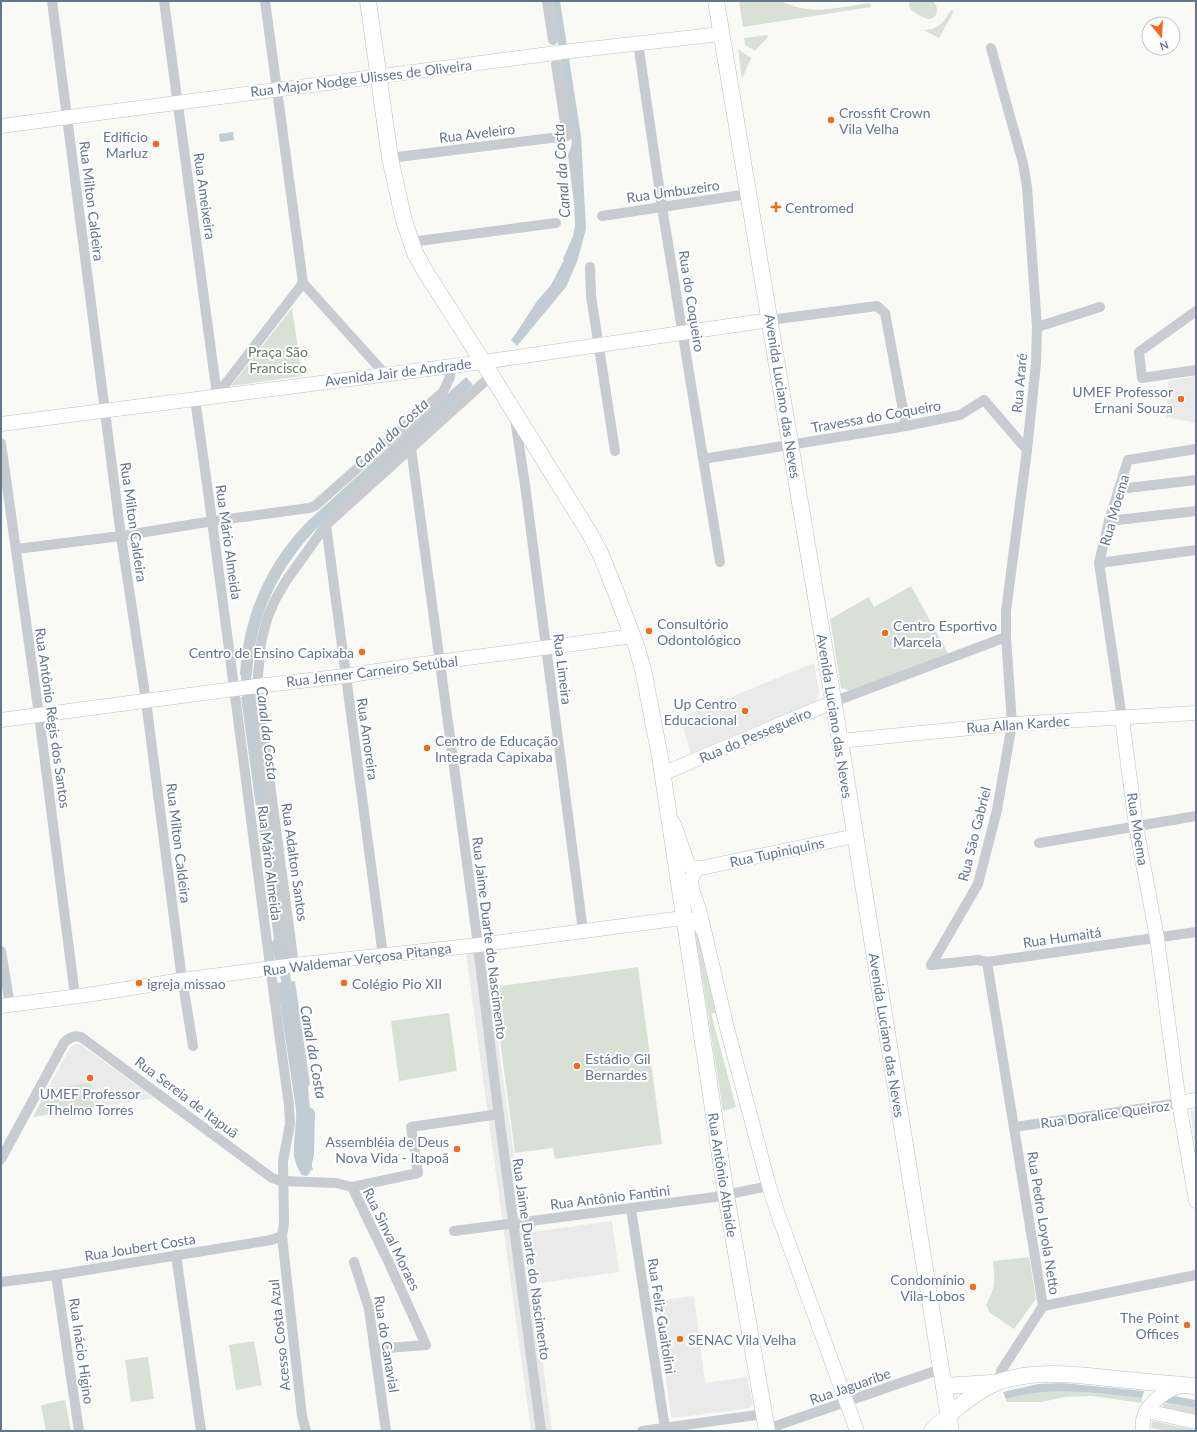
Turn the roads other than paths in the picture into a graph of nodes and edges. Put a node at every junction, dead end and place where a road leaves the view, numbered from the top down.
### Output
1 (52, 1) edge
2 (164, 1) edge
3 (265, 1) edge
4 (368, 1) edge
5 (547, 1) edge
6 (716, 1) edge
7 (721, 34) junction
8 (638, 43) junction
9 (991, 48) dead end
10 (559, 52) junction
11 (378, 75) junction
12 (276, 89) junction
13 (178, 102) junction
14 (67, 116) junction
15 (1, 126) edge
16 (390, 158) junction
17 (748, 194) junction
18 (662, 207) junction
19 (602, 216) dead end
20 (556, 223) dead end
21 (411, 242) junction
22 (590, 267) dead end
23 (303, 283) junction
24 (1100, 307) dead end
25 (1196, 311) edge
26 (770, 320) junction
27 (1037, 328) junction
28 (683, 332) junction
29 (598, 345) junction
30 (483, 362) junction
31 (449, 366) junction
32 (1196, 370) edge
33 (385, 374) junction
34 (492, 376) junction
35 (217, 395) junction
36 (195, 399) junction
37 (514, 410) junction
38 (106, 411) junction
39 (1, 424) edge
40 (906, 426) junction
41 (1, 443) edge
42 (790, 444) junction
43 (411, 448) junction
44 (1196, 448) edge
45 (1027, 450) junction
46 (615, 451) dead end
47 (703, 459) junction
48 (1196, 480) edge
49 (1120, 489) junction
50 (1196, 511) edge
51 (212, 521) junction
52 (1109, 521) junction
53 (326, 524) junction
54 (122, 536) junction
55 (16, 549) junction
56 (1196, 550) edge
57 (720, 562) dead end
58 (1099, 563) junction
59 (633, 636) junction
60 (1006, 637) junction
61 (546, 648) junction
62 (440, 663) junction
63 (345, 676) junction
64 (246, 687) junction
65 (146, 701) junction
66 (833, 702) junction
67 (1196, 713) edge
68 (39, 715) junction
69 (1122, 718) junction
70 (1, 720) edge
71 (1012, 724) junction
72 (840, 741) junction
73 (662, 774) junction
74 (668, 815) junction
75 (1196, 816) edge
76 (1136, 826) junction
77 (855, 836) junction
78 (1039, 843) dead end
79 (698, 868) junction
80 (684, 918) junction
81 (583, 931) junction
82 (1196, 932) edge
83 (705, 935) junction
84 (1157, 938) junction
85 (478, 945) junction
86 (1, 952) edge
87 (383, 956) junction
88 (987, 962) junction
89 (293, 965) junction
90 (931, 965) joint
91 (272, 968) junction
92 (182, 980) junction
93 (75, 996) junction
94 (6, 1005) edge
95 (193, 1046) dead end
96 (1196, 1100) edge
97 (1179, 1103) junction
98 (499, 1114) junction
99 (1014, 1127) junction
100 (1, 1159) edge
101 (284, 1182) junction
102 (769, 1186) junction
103 (352, 1187) junction
104 (726, 1195) junction
105 (1196, 1201) edge
106 (631, 1209) junction
107 (513, 1223) junction
108 (454, 1231) dead end
109 (282, 1236) junction
110 (176, 1255) junction
111 (354, 1262) dead end
112 (56, 1275) junction
113 (1196, 1275) edge
114 (1, 1282) edge
115 (1043, 1306) junction
116 (375, 1349) junction
117 (941, 1369) junction
118 (998, 1382) junction
119 (1190, 1385) edge
120 (944, 1386) junction
121 (846, 1402) junction
122 (1146, 1411) junction
123 (949, 1415) junction
124 (1196, 1422) edge
125 (766, 1425) edge
126 (665, 1428) junction
127 (80, 1431) edge
128 (201, 1431) edge
129 (306, 1431) edge
130 (386, 1431) edge
131 (541, 1431) edge
132 (644, 1431) edge
133 (857, 1431) edge
134 (932, 1431) edge
135 (951, 1431) edge
136 (1142, 1431) edge

1 - 14 street, Rua Milton Caldeira
2 - 13 street, Rua Ameixeira
3 - 12 street
4 - 11 main road, Rua Antônio Athaíde
5 - 10 street
6 - 7 main road, Avenida Luciano das Neves
7 - 8 street, Rua Major Nodge Ulisses de Oliveira
7 - 17 main road, Avenida Luciano das Neves
8 - 10 street, Rua Major Nodge Ulisses de Oliveira
8 - 18 street, Rua do Coqueiro
9 - 27 street, Rua Araré
10 - 11 street, Rua Major Nodge Ulisses de Oliveira
10 - 16 street, Rua Aveleiro
11 - 12 street, Rua Major Nodge Ulisses de Oliveira
11 - 16 main road, Rua Antônio Athaíde
12 - 13 street, Rua Major Nodge Ulisses de Oliveira
12 - 23 street
13 - 14 street, Rua Major Nodge Ulisses de Oliveira
13 - 35 street, Rua Ameixeira
14 - 15 street, Rua Major Nodge Ulisses de Oliveira
14 - 38 street, Rua Milton Caldeira
16 - 21 main road, Rua Antônio Athaíde
17 - 18 street, Rua Umbuzeiro
17 - 26 main road, Avenida Luciano das Neves
18 - 19 street, Rua Umbuzeiro
18 - 28 street, Rua do Coqueiro
20 - 21 street
21 - 30 main road, Rua Antônio Athaíde
22 - 29 street
23 - 33 street
23 - 35 street
24 - 27 street
25 - 32 street
26 - 28 street, Avenida Jair de Andrade
26 - 40 street
26 - 42 main road, Avenida Luciano das Neves
27 - 45 street, Rua Araré
28 - 29 street, Avenida Jair de Andrade
28 - 47 street, Rua do Coqueiro
29 - 30 street, Avenida Jair de Andrade
29 - 46 street
30 - 31 street, Avenida Jair de Andrade
30 - 34 main road, Rua Antônio Athaíde
31 - 33 street, Avenida Jair de Andrade
31 - 51 street
33 - 35 street, Avenida Jair de Andrade
34 - 37 main road, Rua Antônio Athaíde
34 - 43 street, Rua Adalton Santos
35 - 36 street, Avenida Jair de Andrade
36 - 38 street, Avenida Jair de Andrade
36 - 51 street, Rua Mário Almeida
37 - 59 main road, Rua Antônio Athaíde
37 - 61 street, Rua Limeira
38 - 39 street, Avenida Jair de Andrade
38 - 54 street, Rua Milton Caldeira
40 - 42 street, Travessa do Coqueiro
40 - 45 street, Travessa do Coqueiro
41 - 55 street, Rua Antônio Régis dos Santos
42 - 47 street, Travessa do Coqueiro
42 - 66 main road, Avenida Luciano das Neves
43 - 53 street, Rua Adalton Santos
43 - 62 street, Rua Jaime Duarte do Nascimento
44 - 49 street, Rua Moema
45 - 60 street, Rua Araré
47 - 57 street, Rua do Coqueiro
48 - 49 street
49 - 52 street, Rua Moema
50 - 52 street
51 - 54 street
51 - 64 street, Rua Mário Almeida
52 - 58 street, Rua Moema
53 - 63 street, Rua Amoreira
53 - 64 street, Rua Adalton Santos
54 - 55 street
54 - 65 street, Rua Milton Caldeira
55 - 68 street, Rua Antônio Régis dos Santos
56 - 58 street
58 - 69 street, Rua Moema
59 - 61 street, Rua Jenner Carneiro Setúbal
59 - 73 main road, Rua Antônio Athaíde
60 - 66 street, Rua do Pessegueiro
60 - 71 street, Rua Araré
61 - 62 street, Rua Jenner Carneiro Setúbal
61 - 81 street, Rua Limeira
62 - 63 street, Rua Jenner Carneiro Setúbal
62 - 85 street, Rua Jaime Duarte do Nascimento
63 - 64 street, Rua Jenner Carneiro Setúbal
63 - 87 street, Rua Amoreira
64 - 65 street, Rua Jenner Carneiro Setúbal
64 - 89 street, Rua Adalton Santos
64 - 91 street, Rua Mário Almeida
65 - 68 street, Rua Jenner Carneiro Setúbal
65 - 92 street, Rua Milton Caldeira
66 - 72 main road, Avenida Luciano das Neves
66 - 73 street, Rua do Pessegueiro
67 - 69 street, Rua Allan Kardec
68 - 70 street, Rua Jenner Carneiro Setúbal
68 - 93 street, Rua Antônio Régis dos Santos
69 - 71 street, Rua Allan Kardec
69 - 76 street, Rua Moema
71 - 72 street, Rua Allan Kardec
71 - 90 street, Rua São Gabriel
72 - 77 main road, Avenida Luciano das Neves
73 - 74 main road, Rua Antônio Athaíde
74 - 79 street
74 - 80 main road, Rua Antônio Athaíde
75 - 76 street
76 - 78 street
76 - 84 street, Rua Moema
77 - 79 street, Rua Tupiniquins
77 - 117 main road, Avenida Luciano das Neves
79 - 83 street
80 - 81 street, Rua Waldemar Verçosa Pitanga
80 - 83 street
80 - 104 main road, Rua Antônio Athaíde
81 - 85 street, Rua Waldemar Verçosa Pitanga
82 - 84 street, Rua Humaitá
83 - 102 street
84 - 88 street, Rua Humaitá
84 - 97 street, Rua Moema
85 - 87 street, Rua Waldemar Verçosa Pitanga
85 - 98 street, Rua Jaime Duarte do Nascimento
86 - 94 street
87 - 89 street, Rua Waldemar Verçosa Pitanga
88 - 90 street, Rua Humaitá
88 - 99 street, Rua Pedro Loyola Netto
89 - 91 street, Rua Waldemar Verçosa Pitanga
91 - 92 street, Rua Waldemar Verçosa Pitanga
91 - 101 street, Rua Mário Almeida
92 - 93 street, Rua Waldemar Verçosa Pitanga
92 - 95 street, Rua Milton Caldeira
93 - 94 street, Rua Waldemar Verçosa Pitanga
96 - 97 street, Rua Doralice Queiroz
97 - 99 street, Rua Doralice Queiroz
97 - 105 street, Rua Moema
98 - 103 street
98 - 107 street, Rua Jaime Duarte do Nascimento
99 - 115 street, Rua Pedro Loyola Netto
100 - 101 street, Rua Sereia de Itapuã
101 - 103 street, Rua Sinval Moraes
101 - 109 street, Rua Mário Almeida
102 - 104 street, Rua Antônio Fantini
102 - 121 street
103 - 116 street, Rua Sinval Moraes
104 - 106 street, Rua Antônio Fantini
104 - 125 main road, Rua Antônio Athaíde
106 - 107 street, Rua Antônio Fantini
106 - 126 street, Rua Feliz Guaitolini
107 - 108 street, Rua Antônio Fantini
107 - 131 street, Rua Jaime Duarte do Nascimento
109 - 110 street, Rua Joubert Costa
109 - 129 street, Acesso Costa Azul
110 - 112 street, Rua Joubert Costa
110 - 128 street
111 - 116 street, Rua do Canavial
112 - 114 street, Rua Joubert Costa
112 - 127 street, Rua Inácio Higino
113 - 115 street
115 - 118 street, Rua Pedro Loyola Netto
116 - 130 street, Rua do Canavial
117 - 120 main road, Avenida Luciano das Neves
117 - 121 street, Rua Jaguaribe
118 - 119 main road
118 - 120 main road
118 - 123 main road
119 - 122 street
120 - 123 main road, Avenida Luciano das Neves
121 - 125 street, Rua Jaguaribe
121 - 133 street
122 - 124 street
122 - 136 street
123 - 134 main road
123 - 135 main road, Avenida Luciano das Neves
125 - 126 street, Rua Jaguaribe
126 - 132 street, Rua Jaguaribe

